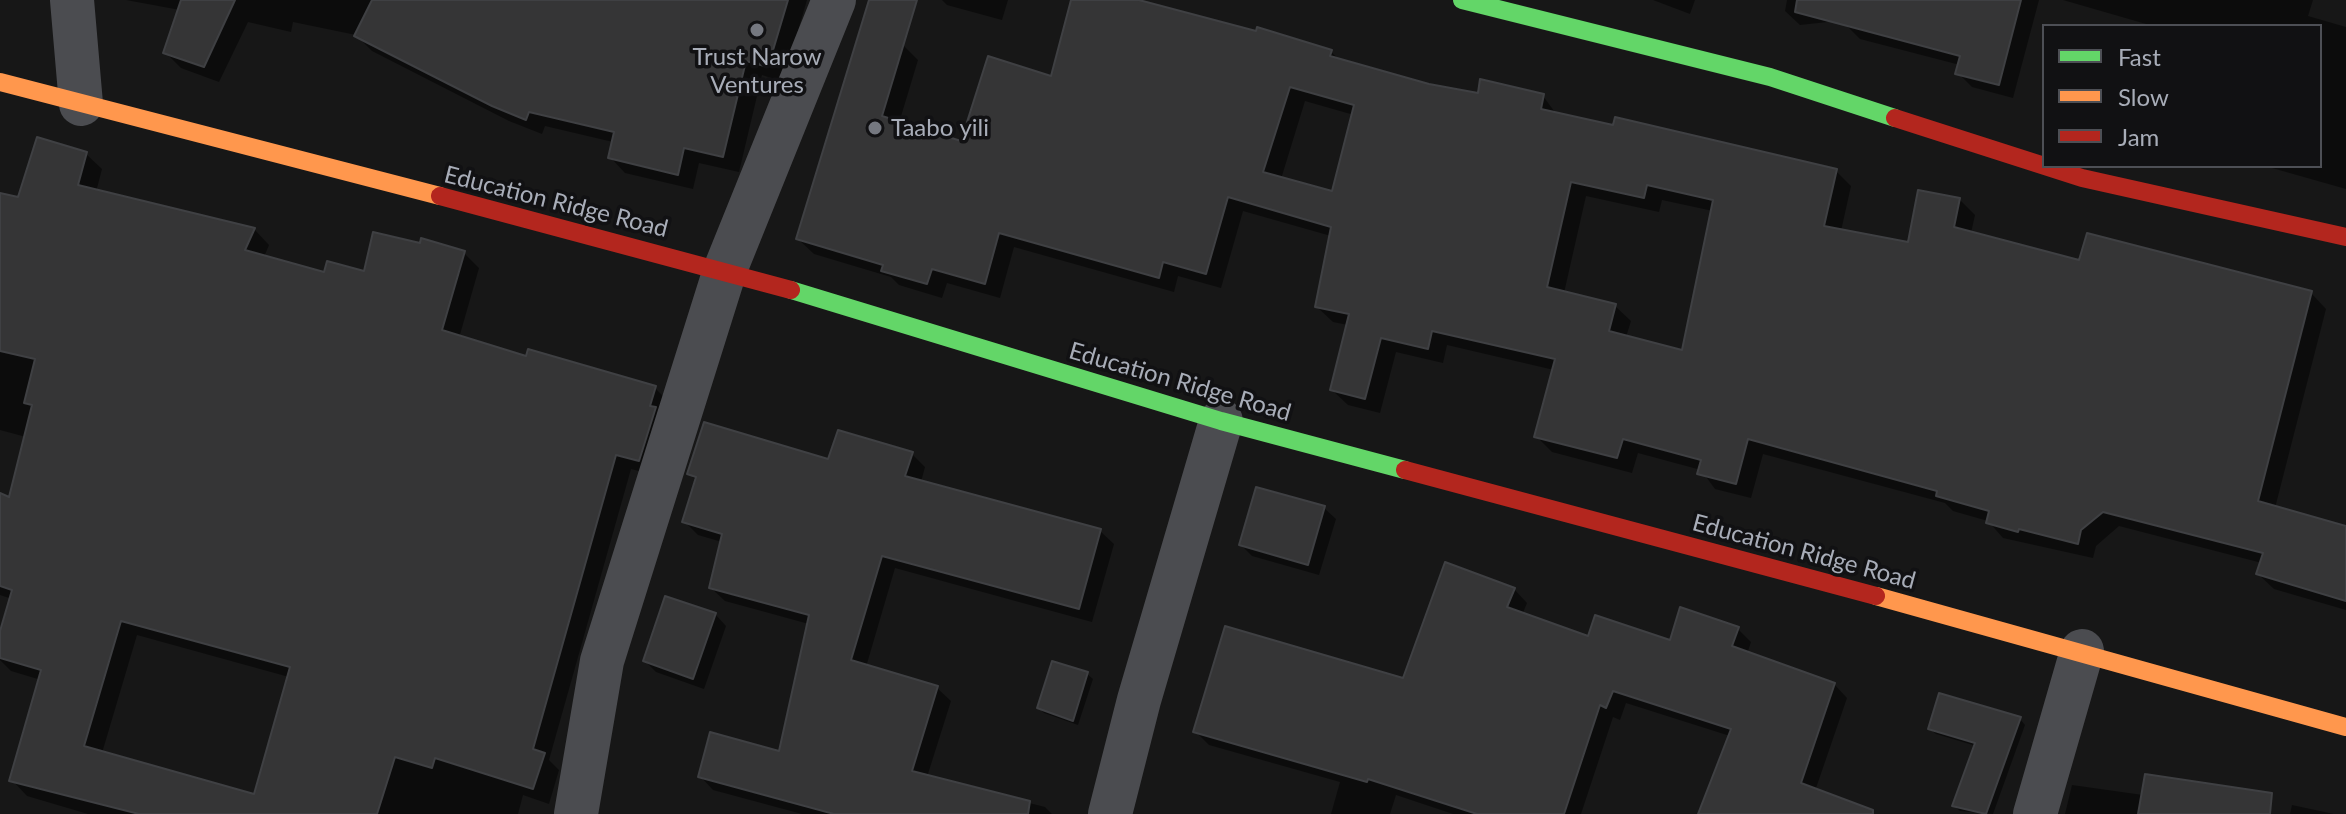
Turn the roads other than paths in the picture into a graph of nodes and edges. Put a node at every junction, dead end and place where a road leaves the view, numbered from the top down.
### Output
1 (72, 0) edge
2 (834, 0) edge
3 (1462, 0) edge
4 (0, 82) edge
5 (81, 104) junction
6 (2042, 165) edge
7 (2051, 168) edge
8 (2346, 237) edge
9 (725, 270) junction
10 (1221, 421) junction
11 (2082, 651) junction
12 (2346, 727) edge
13 (576, 814) edge
14 (1110, 814) edge
15 (2035, 814) edge

1 - 5 street
2 - 9 street
3 - 6 main road
4 - 5 main road, Education Ridge Road
5 - 9 main road, Education Ridge Road
7 - 8 main road
9 - 10 main road, Education Ridge Road
9 - 13 street
10 - 11 main road, Education Ridge Road
10 - 14 street
11 - 12 main road, Education Ridge Road
11 - 15 street

